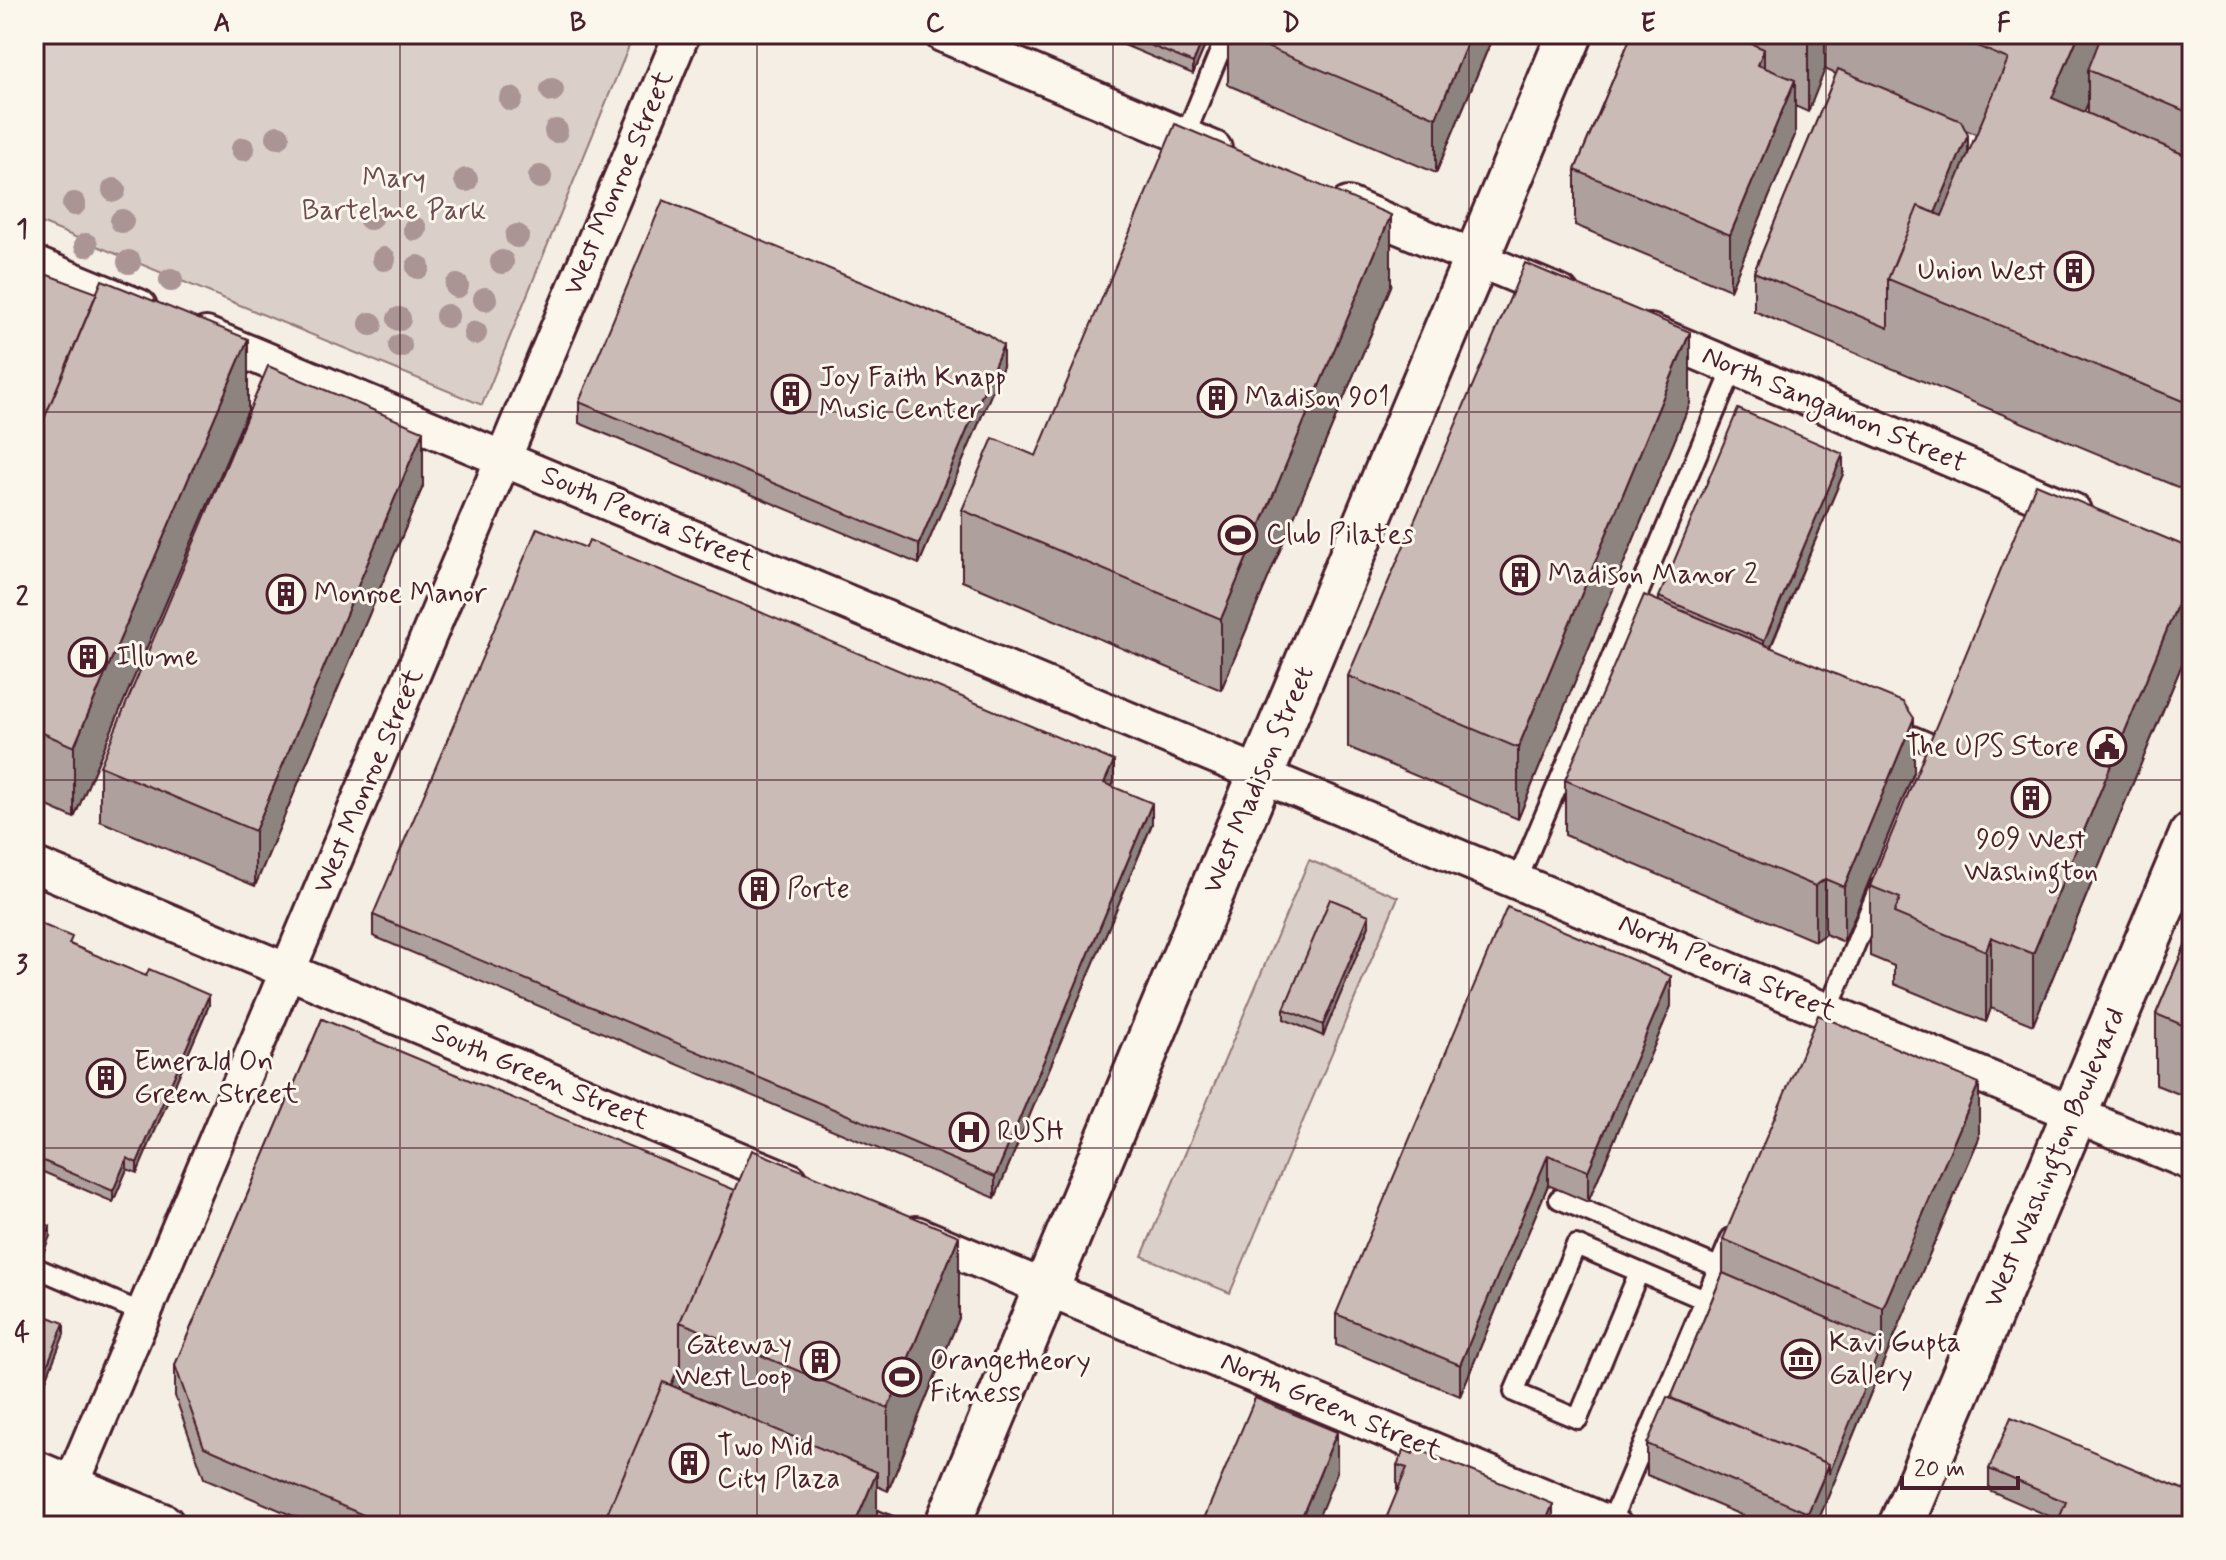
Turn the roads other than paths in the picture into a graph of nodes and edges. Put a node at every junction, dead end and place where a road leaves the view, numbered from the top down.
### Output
1 (682, 34) edge
2 (942, 34) edge
3 (1227, 34) edge
4 (1570, 34) edge
5 (1185, 136) junction
6 (1248, 163) edge
7 (1320, 193) edge
8 (1477, 258) junction
9 (34, 264) edge
10 (1734, 367) junction
11 (504, 459) junction
12 (2098, 521) edge
13 (1883, 724) edge
14 (1939, 747) edge
15 (1262, 774) junction
16 (2190, 846) edge
17 (34, 865) edge
18 (1885, 874) edge
19 (1517, 881) junction
20 (289, 972) junction
21 (1823, 1022) junction
22 (2074, 1114) junction
23 (2192, 1163) edge
24 (819, 1193) edge
25 (1559, 1199) dead end
26 (891, 1223) edge
27 (1736, 1225) edge
28 (34, 1267) edge
29 (1718, 1267) junction
30 (1639, 1272) junction
31 (1046, 1288) junction
32 (1705, 1300) junction
33 (145, 1314) junction
34 (53, 1496) edge
35 (843, 1507) edge
36 (1613, 1525) edge
37 (162, 1526) edge
38 (889, 1526) edge
39 (947, 1526) edge
40 (1901, 1526) edge

1 - 11 street, West Monroe Street
2 - 5 street
3 - 5 lane
4 - 8 main road, West Madison Street
5 - 6 street
7 - 8 street, North Sangamon Street
8 - 10 street, North Sangamon Street
8 - 15 main road, West Madison Street
9 - 11 street, South Peoria Street
10 - 12 street, North Sangamon Street
10 - 19 lane
11 - 15 street, South Peoria Street
11 - 20 street, West Monroe Street
13 - 14 lane
15 - 19 street, North Peoria Street
15 - 31 main road, West Madison Street
16 - 22 main road, West Washington Boulevard
17 - 20 street, South Green Street
18 - 21 lane
19 - 21 street, North Peoria Street
20 - 24 street, South Green Street
20 - 33 street, West Monroe Street
21 - 22 street, North Peoria Street
22 - 23 street, North Peoria Street
22 - 40 main road, West Washington Boulevard
25 - 29 lane
26 - 31 street
27 - 29 lane
28 - 33 lane
29 - 32 lane
30 - 30 lane
30 - 32 lane
31 - 36 street, North Green Street
31 - 39 main road, West Madison Street
32 - 36 lane
33 - 34 street, West Monroe Street
34 - 37 main road
35 - 38 lane

